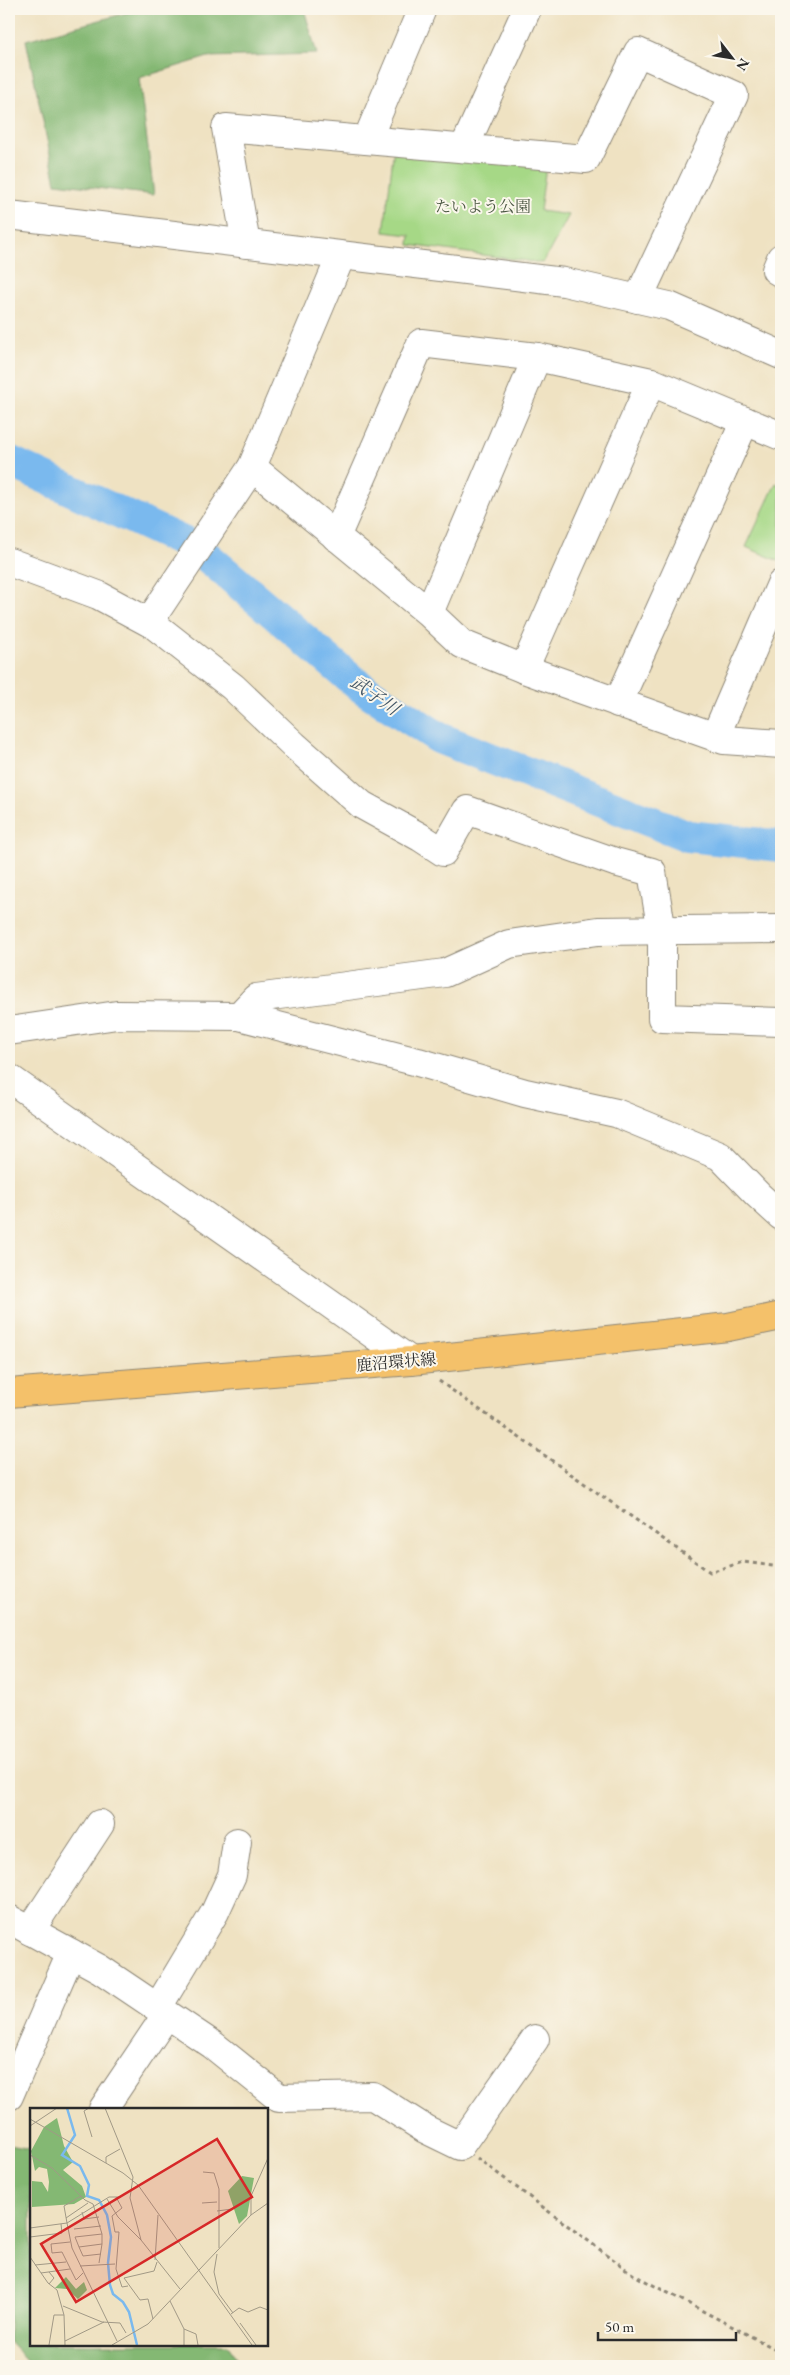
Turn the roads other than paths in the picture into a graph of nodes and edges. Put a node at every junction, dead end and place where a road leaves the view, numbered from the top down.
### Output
1 (422, 9) edge
2 (527, 9) edge
3 (367, 140) junction
4 (464, 148) junction
5 (9, 215) edge
6 (246, 244) junction
7 (341, 256) junction
8 (781, 258) edge
9 (781, 273) edge
10 (638, 299) junction
11 (781, 355) edge
12 (537, 357) junction
13 (650, 382) junction
14 (745, 421) junction
15 (781, 436) edge
16 (252, 468) junction
17 (336, 537) junction
18 (9, 562) edge
19 (781, 584) edge
20 (429, 614) junction
21 (149, 622) junction
22 (524, 669) junction
23 (618, 702) junction
24 (715, 737) junction
25 (781, 744) edge
26 (781, 929) edge
27 (662, 932) junction
28 (239, 1016) junction
29 (781, 1022) edge
30 (9, 1031) edge
31 (9, 1078) edge
32 (781, 1216) edge
33 (781, 1316) edge
34 (411, 1361) junction
35 (9, 1393) edge
36 (100, 1824) dead end
37 (237, 1842) dead end
38 (19, 1925) edge
39 (71, 1953) junction
40 (162, 2011) junction
41 (535, 2039) dead end
42 (9, 2096) edge
43 (104, 2108) edge

1 - 3 street
2 - 4 street
3 - 4 street
3 - 6 street
4 - 10 street
5 - 6 street
6 - 7 street
7 - 10 street
7 - 16 street
8 - 9 street
10 - 11 street
12 - 13 street
12 - 17 street
12 - 20 street
13 - 14 street
13 - 22 street
14 - 15 street
14 - 23 street
16 - 17 street
16 - 21 street
17 - 20 street
18 - 21 street
19 - 24 street
20 - 22 street
21 - 27 street
22 - 23 street
23 - 24 street
24 - 25 street
26 - 27 street
27 - 28 street
27 - 29 street
28 - 30 street
28 - 32 street
31 - 34 street
33 - 34 main road, 鹿沼環状線
34 - 35 main road, 鹿沼環状線
36 - 38 street
37 - 40 street
38 - 39 street
39 - 40 street
39 - 42 street
40 - 41 street
40 - 43 street

